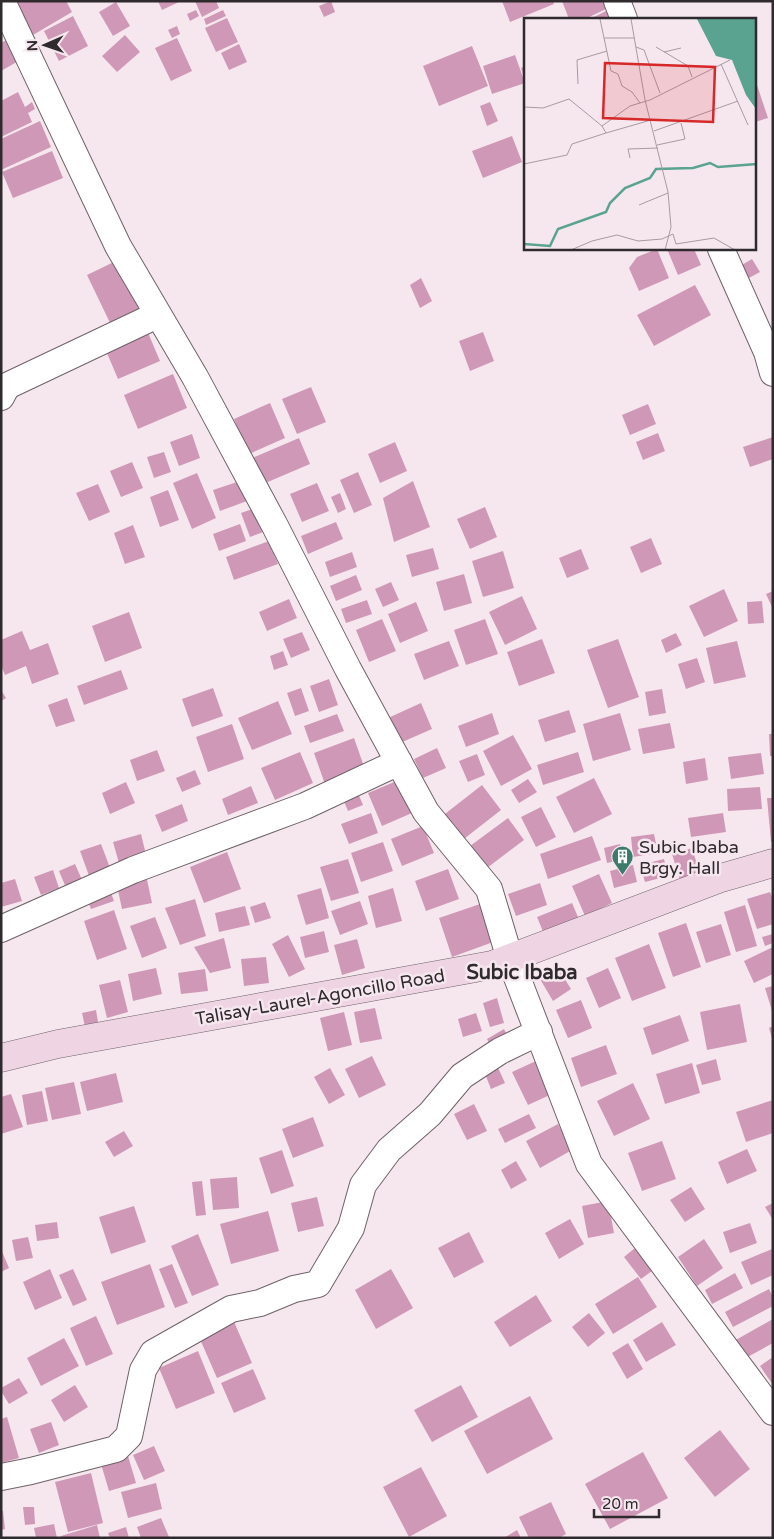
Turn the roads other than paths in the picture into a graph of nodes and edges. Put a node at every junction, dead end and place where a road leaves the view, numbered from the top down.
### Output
1 (2, 1) edge
2 (617, 1) edge
3 (624, 18) edge
4 (721, 250) edge
5 (157, 314) junction
6 (773, 373) edge
7 (1, 397) edge
8 (399, 762) junction
9 (773, 863) edge
10 (1, 929) edge
11 (510, 959) junction
12 (539, 1032) junction
13 (1, 1058) edge
14 (773, 1412) edge
15 (1, 1477) edge

1 - 5 street
2 - 3 street
4 - 6 street
5 - 7 street
5 - 8 street
8 - 10 street
8 - 11 street
9 - 11 main road, Talisay-Laurel-Agoncillo Road
11 - 12 street
11 - 13 main road, Talisay-Laurel-Agoncillo Road
12 - 14 street
12 - 15 street

